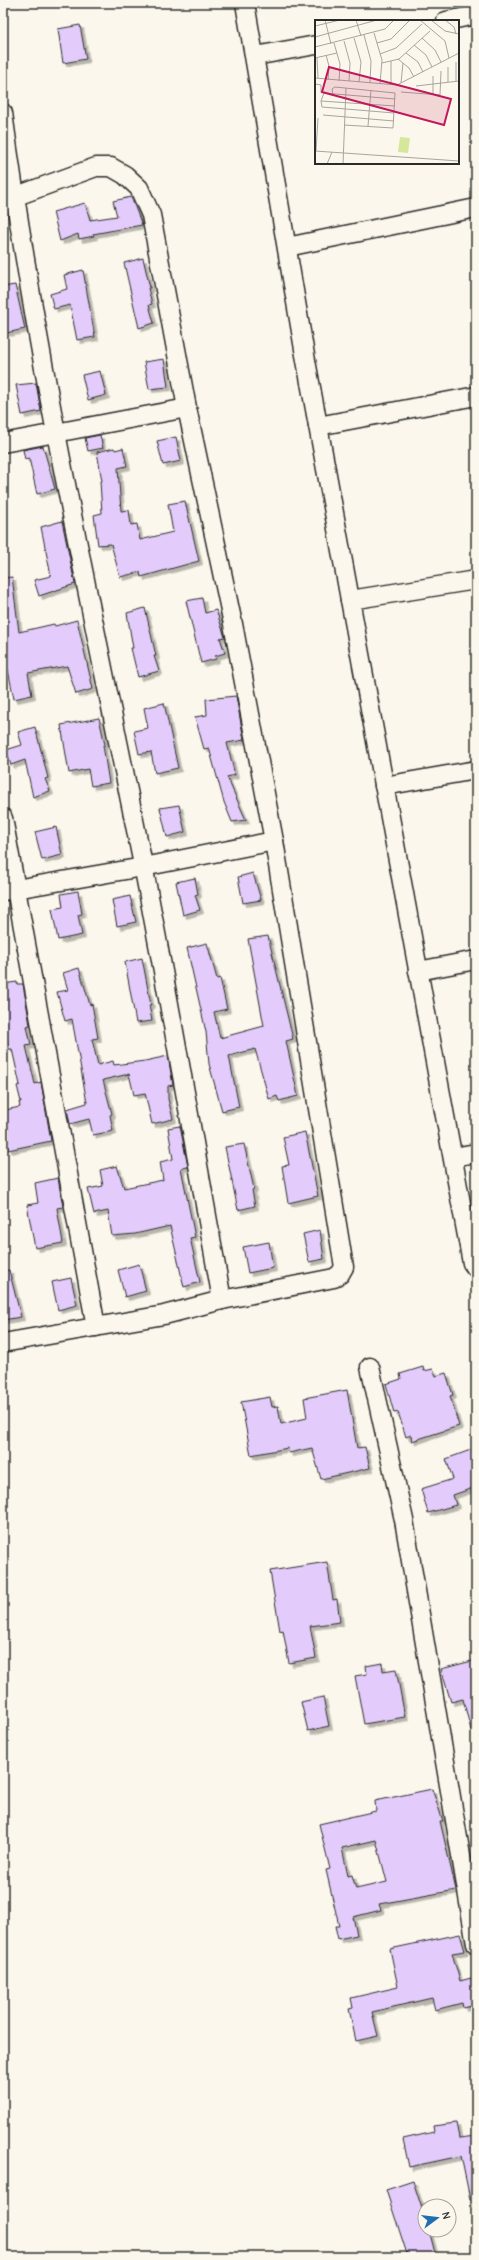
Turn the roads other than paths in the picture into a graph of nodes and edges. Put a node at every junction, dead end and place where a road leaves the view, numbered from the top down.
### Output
1 (246, 3) edge
2 (476, 15) edge
3 (451, 20) edge
4 (315, 45) edge
5 (255, 56) junction
6 (3, 113) edge
7 (14, 197) junction
8 (476, 208) edge
9 (287, 247) junction
10 (476, 396) edge
11 (187, 408) junction
12 (318, 426) junction
13 (55, 433) junction
14 (3, 443) edge
15 (476, 580) edge
16 (350, 600) junction
17 (476, 770) edge
18 (384, 786) junction
19 (3, 818) edge
20 (274, 841) junction
21 (143, 867) junction
22 (9, 890) edge
23 (476, 960) edge
24 (418, 971) junction
25 (476, 1153) edge
26 (453, 1157) junction
27 (476, 1268) edge
28 (222, 1300) junction
29 (96, 1327) junction
30 (3, 1343) edge
31 (370, 1368) dead end
32 (476, 1938) edge

1 - 5 street
2 - 3 street
4 - 5 street
5 - 9 street
6 - 7 street
7 - 11 street
7 - 13 street
8 - 9 street
9 - 12 street
10 - 12 street
11 - 13 street
11 - 20 street
12 - 16 street
13 - 14 street
13 - 21 street
15 - 16 street
16 - 18 street
17 - 18 street
18 - 24 street
19 - 22 street
20 - 21 street
20 - 28 street
21 - 22 street
21 - 28 street
22 - 29 street
23 - 24 street
24 - 26 street
25 - 26 street
26 - 27 street
28 - 29 street
29 - 30 street
31 - 32 street

